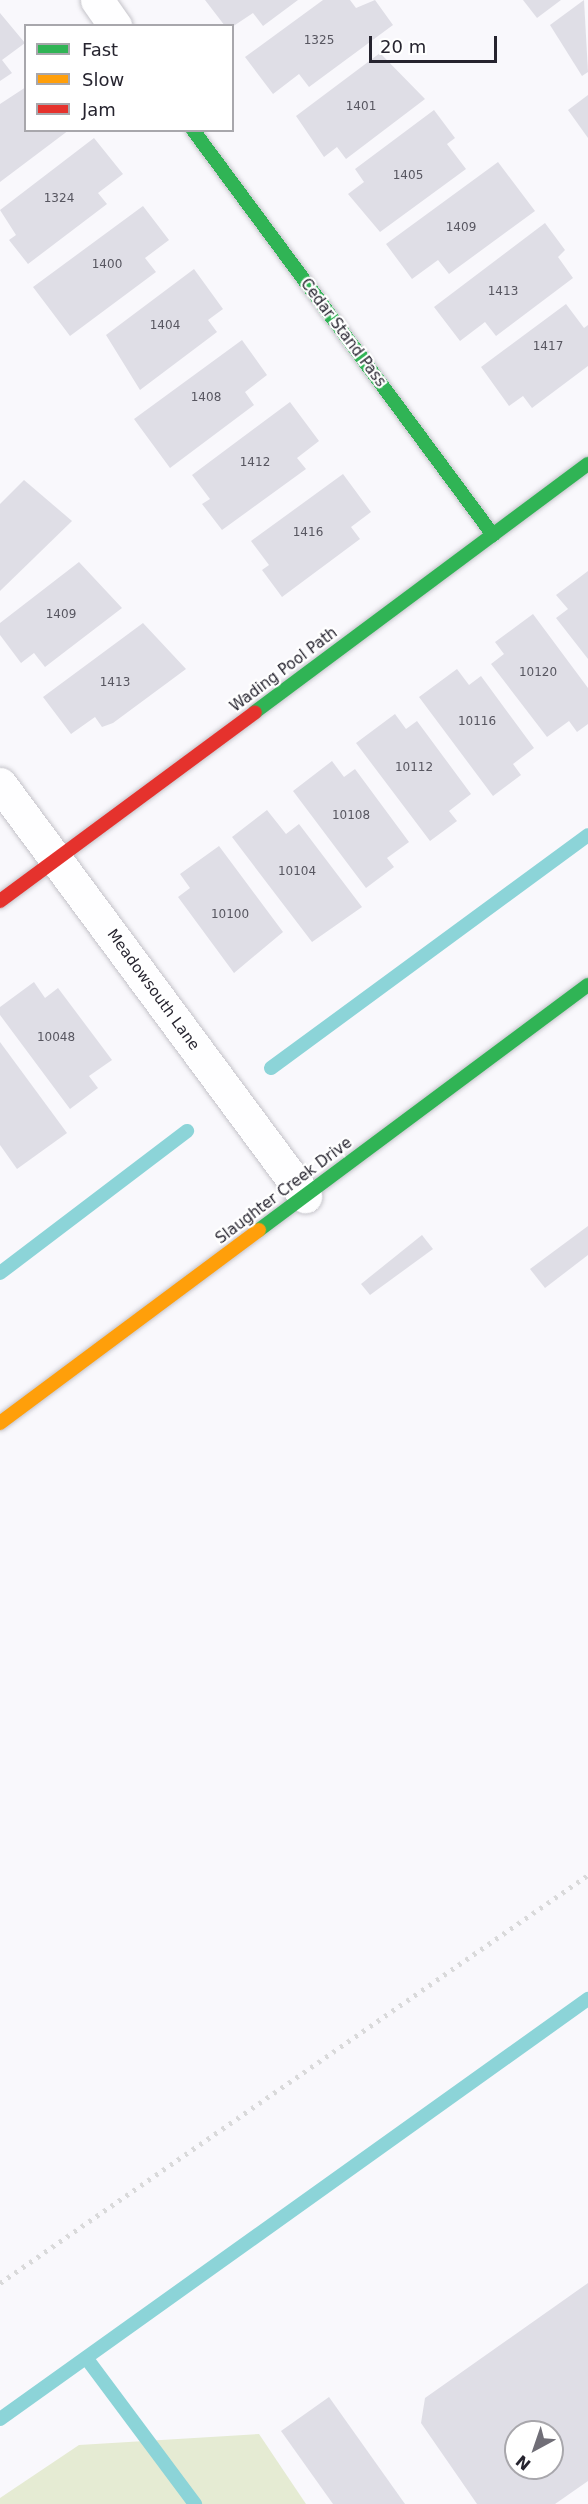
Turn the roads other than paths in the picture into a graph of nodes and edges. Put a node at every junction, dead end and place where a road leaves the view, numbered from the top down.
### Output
1 (97, 0) edge
2 (115, 24) edge
3 (194, 132) edge
4 (588, 464) edge
5 (494, 535) junction
6 (0, 784) edge
7 (57, 859) junction
8 (0, 901) edge
9 (588, 985) edge
10 (305, 1196) junction
11 (0, 1423) edge

1 - 2 street
3 - 5 street, Cedar Stand Pass
4 - 5 street, Wading Pool Path
5 - 7 street, Wading Pool Path
6 - 7 street, Meadowsouth Lane
7 - 8 street, Wading Pool Path
7 - 10 street, Meadowsouth Lane
9 - 10 street, Slaughter Creek Drive
10 - 11 street, Slaughter Creek Drive

